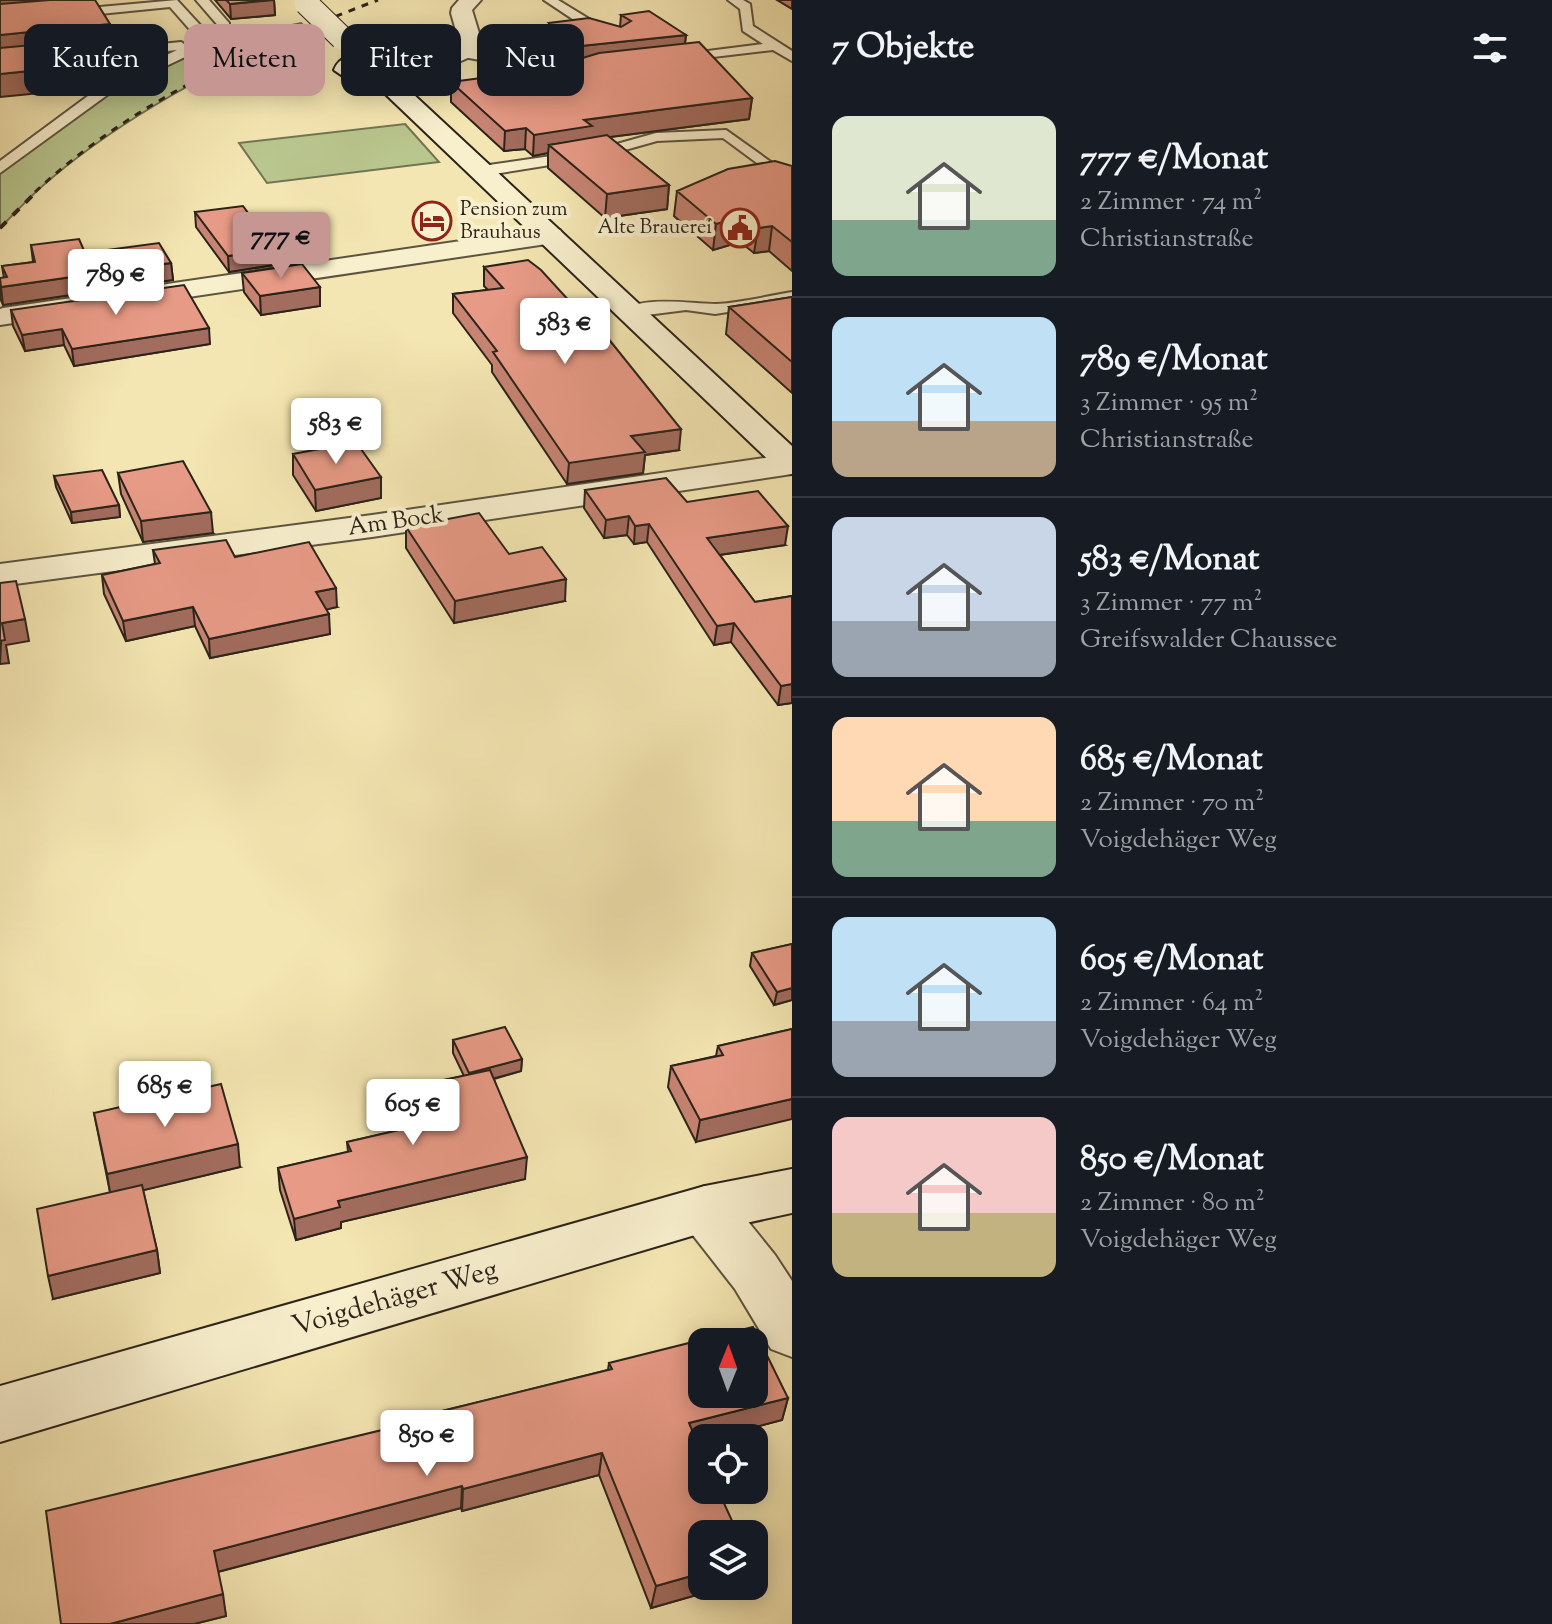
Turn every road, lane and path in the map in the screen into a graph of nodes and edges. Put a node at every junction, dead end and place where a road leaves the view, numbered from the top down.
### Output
1 (202, 0) edge
2 (471, 0) edge
3 (550, 0) edge
4 (734, 0) edge
5 (172, 2) edge
6 (304, 2) edge
7 (0, 20) edge
8 (192, 24) edge
9 (223, 24) edge
10 (621, 34) edge
11 (341, 37) edge
12 (184, 46) edge
13 (775, 46) junction
14 (184, 52) edge
15 (464, 53) junction
16 (461, 54) edge
17 (792, 57) edge
18 (654, 61) edge
19 (0, 64) edge
20 (611, 66) edge
21 (410, 96) edge
22 (37, 141) junction
23 (0, 145) edge
24 (0, 168) edge
25 (482, 171) junction
26 (792, 184) edge
27 (550, 236) junction
28 (792, 297) edge
29 (631, 312) junction
30 (3, 317) dead end
31 (792, 464) edge
32 (0, 575) edge
33 (792, 1191) edge
34 (705, 1209) junction
35 (792, 1331) edge
36 (0, 1414) edge

1 - 9 lane
2 - 15 street
3 - 10 lane
4 - 13 lane
5 - 7 lane
5 - 8 lane
6 - 11 street, bridge
12 - 19 lane
13 - 17 lane
13 - 18 lane
14 - 22 lane
15 - 16 street
15 - 20 lane
21 - 25 street
22 - 23 lane
22 - 24 lane
25 - 26 lane
25 - 27 street
27 - 29 street
27 - 30 street
28 - 29 lane
29 - 31 street
31 - 32 street, Am Bock
33 - 34 street, Voigdehäger Weg
34 - 35 street
34 - 36 street, Voigdehäger Weg

